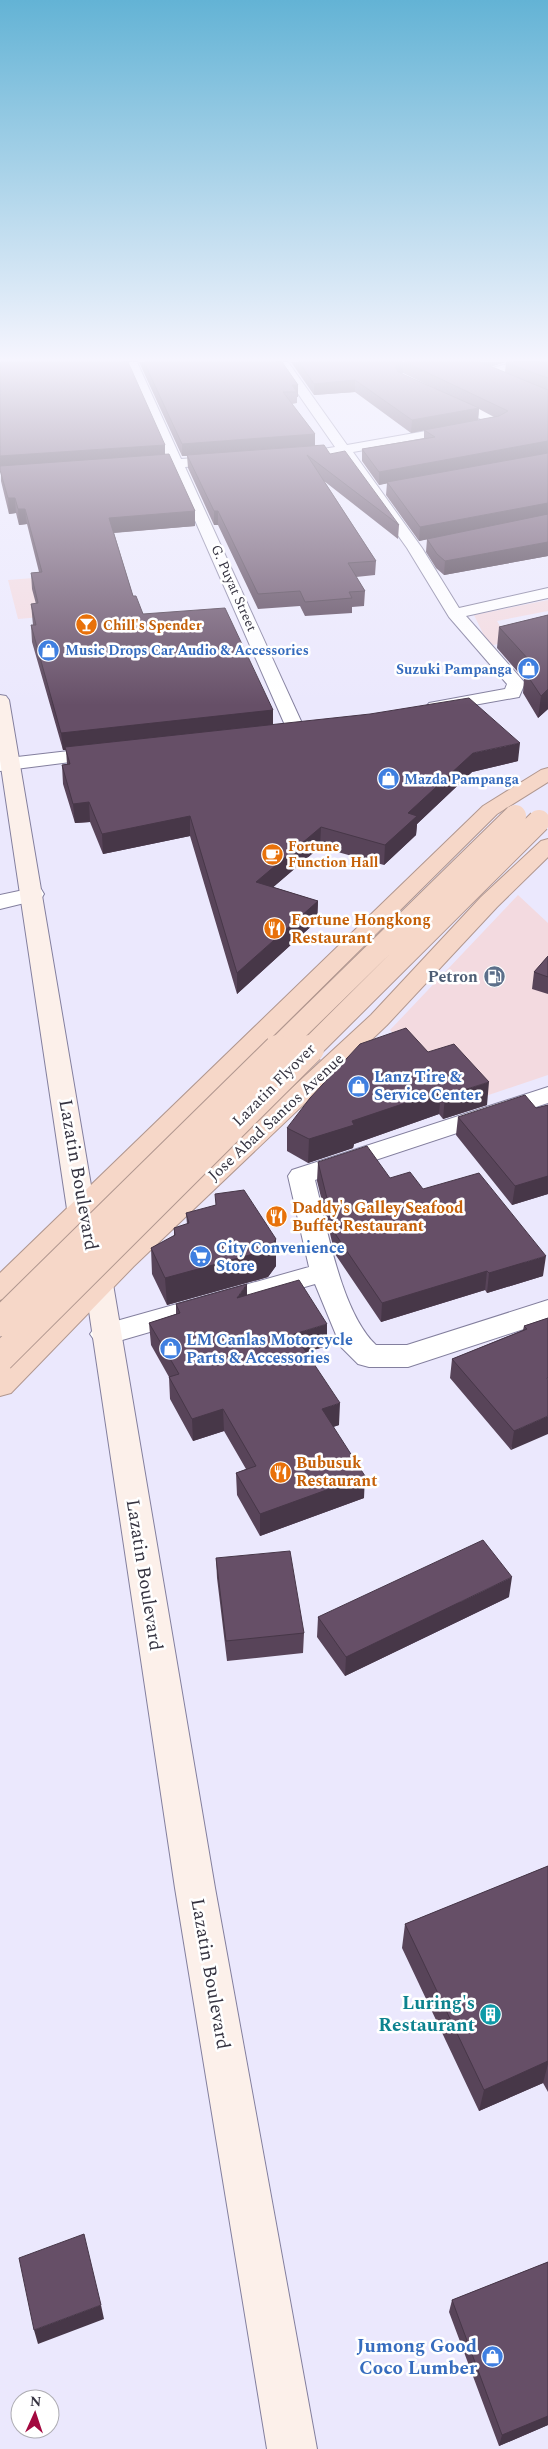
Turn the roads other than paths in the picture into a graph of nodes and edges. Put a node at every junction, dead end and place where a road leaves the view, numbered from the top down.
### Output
1 (184, 476) edge
2 (362, 476) edge
3 (392, 488) edge
4 (373, 492) junction
5 (433, 544) edge
6 (414, 548) junction
7 (548, 593) edge
8 (455, 614) junction
9 (0, 700) edge
10 (415, 711) edge
11 (317, 728) edge
12 (298, 732) junction
13 (278, 734) edge
14 (116, 752) edge
15 (5, 764) edge
16 (548, 774) edge
17 (548, 782) edge
18 (543, 817) edge
19 (548, 845) edge
20 (33, 894) junction
21 (0, 902) edge
22 (548, 1095) edge
23 (81, 1209) junction
24 (106, 1269) junction
25 (324, 1272) junction
26 (8, 1282) edge
27 (548, 1310) edge
28 (0, 1322) edge
29 (105, 1334) junction
30 (0, 1358) edge
31 (0, 1385) edge
32 (292, 2449) edge

1 - 12 street, G. Puyat Street
2 - 4 street
3 - 4 street
4 - 6 street
5 - 6 street
6 - 8 street
7 - 8 street
8 - 10 street
9 - 15 main road, Lazatin Boulevard
11 - 12 street
12 - 13 street
14 - 15 street
15 - 20 main road, Lazatin Boulevard
16 - 23 highway
17 - 28 highway, Lazatin Flyover, bridge
18 - 30 highway, Lazatin Flyover, bridge
19 - 24 highway, Jose Abad Santos Avenue
20 - 21 street
20 - 23 main road, Lazatin Boulevard
22 - 25 street
23 - 24 main road, Lazatin Boulevard
23 - 26 highway
24 - 26 highway
24 - 29 main road, Lazatin Boulevard
24 - 31 highway, Jose Abad Santos Avenue
25 - 27 street
25 - 29 street
29 - 32 main road, Lazatin Boulevard

